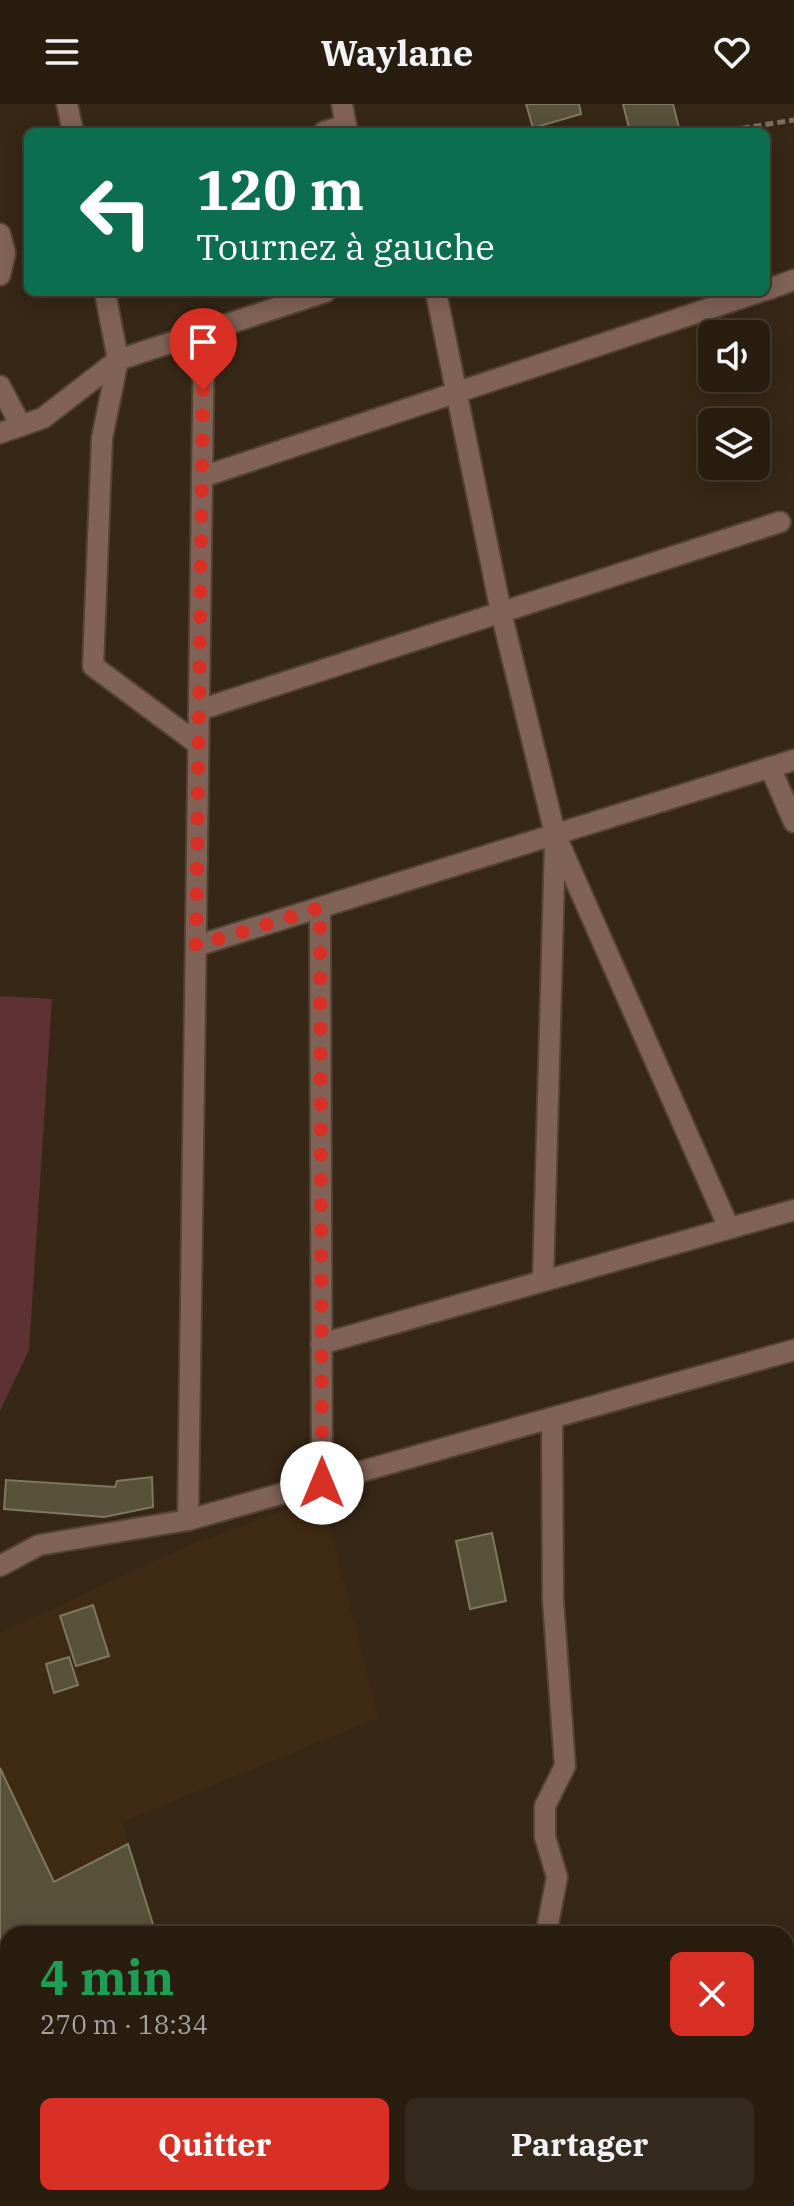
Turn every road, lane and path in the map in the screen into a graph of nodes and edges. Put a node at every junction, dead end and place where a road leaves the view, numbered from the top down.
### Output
1 (67, 104) edge
2 (342, 104) edge
3 (794, 120) edge
4 (72, 128) edge
5 (346, 128) edge
6 (743, 128) edge
7 (0, 234) edge
8 (0, 275) edge
9 (794, 280) edge
10 (770, 289) edge
11 (106, 296) edge
12 (313, 296) edge
13 (437, 296) edge
14 (747, 296) edge
15 (204, 332) junction
16 (118, 360) junction
17 (0, 386) edge
18 (456, 392) junction
19 (21, 426) junction
20 (0, 433) edge
21 (202, 477) junction
22 (780, 522) dead end
23 (501, 612) junction
24 (199, 710) junction
25 (198, 744) junction
26 (794, 760) edge
27 (770, 767) junction
28 (794, 822) edge
29 (555, 834) junction
30 (320, 908) junction
31 (196, 946) junction
32 (794, 1210) edge
33 (729, 1228) junction
34 (543, 1281) junction
35 (321, 1344) junction
36 (794, 1350) edge
37 (552, 1418) junction
38 (322, 1483) junction
39 (188, 1520) junction
40 (0, 1566) edge
41 (548, 1926) edge

1 - 4 street
2 - 5 street
3 - 6 path
7 - 8 street
9 - 10 street
11 - 16 street
12 - 15 street
13 - 18 street
14 - 18 street
15 - 16 street
15 - 21 street
16 - 19 street
16 - 25 street
17 - 19 street
18 - 21 street
18 - 23 street
19 - 20 street
21 - 24 street
22 - 23 street
23 - 24 street
23 - 29 street
24 - 25 street
25 - 31 street
26 - 27 street
27 - 28 street
27 - 29 street
29 - 30 street
29 - 33 street
29 - 34 street
30 - 31 street
30 - 35 street
31 - 39 street
32 - 33 street
33 - 34 street
34 - 35 street
35 - 38 street
36 - 37 street
37 - 38 street
37 - 41 street
38 - 39 street
39 - 40 street

